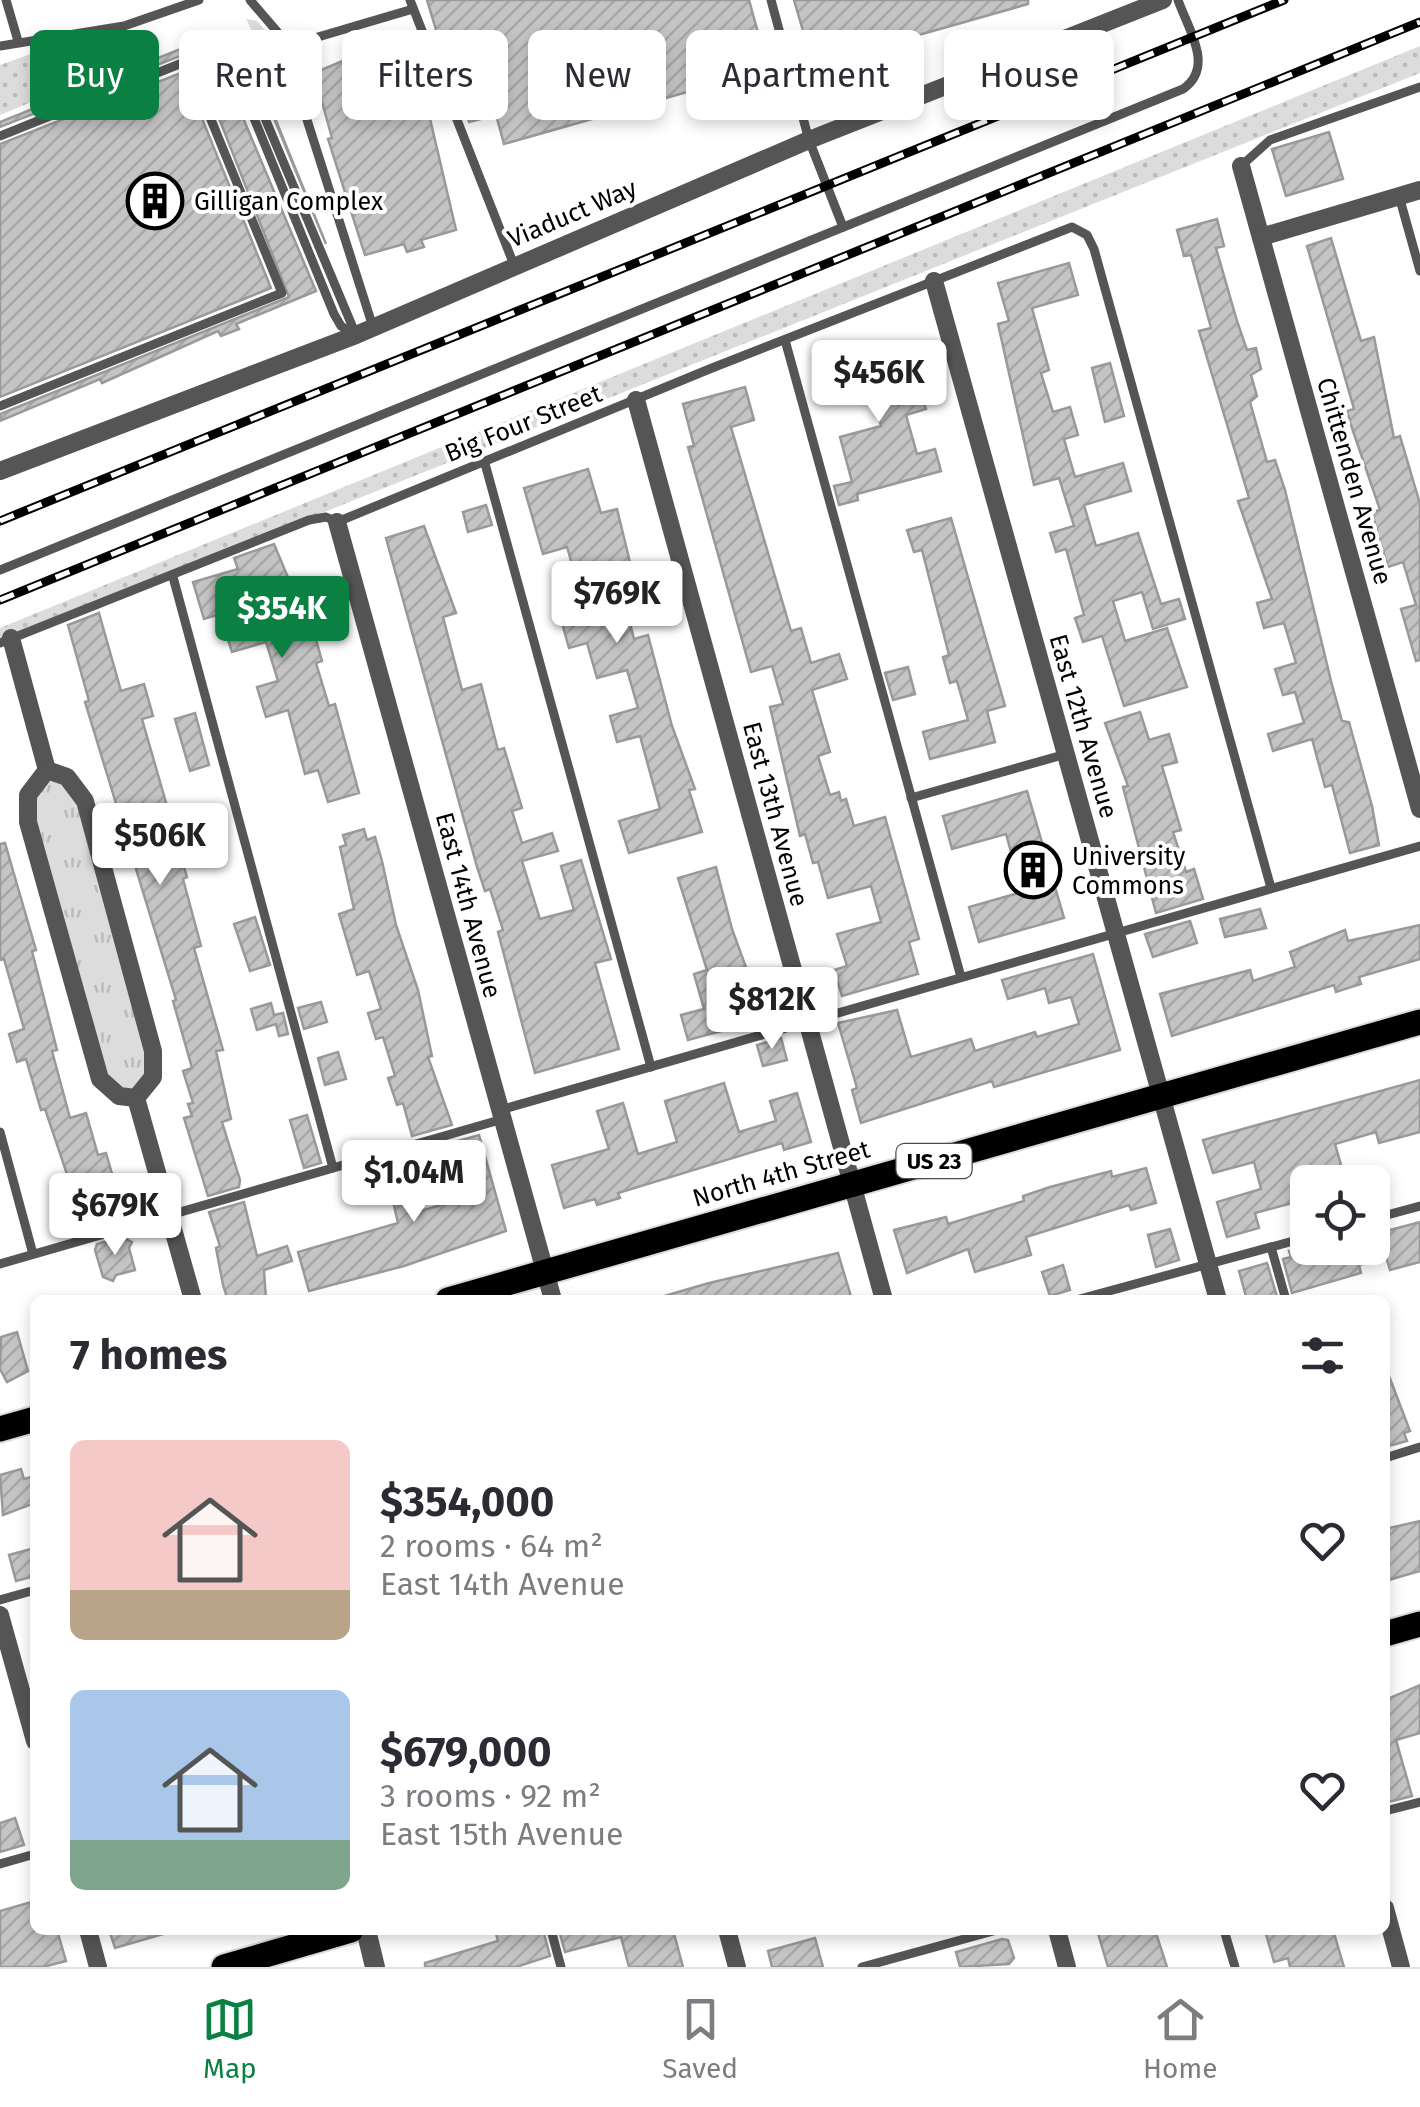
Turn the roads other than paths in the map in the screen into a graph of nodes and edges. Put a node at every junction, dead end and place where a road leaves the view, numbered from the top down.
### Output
1 (6, 0) edge
2 (199, 0) edge
3 (250, 0) edge
4 (771, 0) edge
5 (1162, 0) edge
6 (1178, 0) edge
7 (412, 4) edge
8 (277, 30) edge
9 (322, 34) edge
10 (18, 41) junction
11 (0, 46) edge
12 (179, 63) edge
13 (1420, 88) edge
14 (211, 120) edge
15 (255, 120) edge
16 (268, 120) edge
17 (305, 120) edge
18 (0, 136) edge
19 (809, 140) junction
20 (1241, 166) joint
21 (1420, 190) edge
22 (1399, 196) junction
23 (843, 227) junction
24 (1261, 237) junction
25 (514, 265) junction
26 (1420, 270) edge
27 (934, 281) junction
28 (365, 331) junction
29 (785, 340) junction
30 (636, 400) junction
31 (0, 406) edge
32 (484, 460) junction
33 (0, 470) edge
34 (338, 522) junction
35 (0, 570) edge
36 (173, 576) junction
37 (6, 640) edge
38 (1066, 754) junction
39 (47, 770) junction
40 (911, 798) junction
41 (1420, 809) edge
42 (1420, 846) edge
43 (1271, 888) junction
44 (1116, 933) junction
45 (961, 978) junction
46 (807, 1022) junction
47 (1420, 1022) edge
48 (650, 1066) junction
49 (1162, 1096) junction
50 (136, 1098) junction
51 (502, 1114) junction
52 (0, 1132) edge
53 (333, 1168) junction
54 (852, 1184) junction
55 (1420, 1206) edge
56 (170, 1215) junction
57 (1390, 1215) edge
58 (1290, 1242) edge
59 (1271, 1247) junction
60 (33, 1254) junction
61 (0, 1264) edge
62 (1208, 1264) junction
63 (545, 1272) junction
64 (192, 1295) edge
65 (465, 1295) edge
66 (552, 1295) edge
67 (883, 1295) edge
68 (1094, 1295) edge
69 (1217, 1295) edge
70 (1285, 1295) edge
71 (30, 1420) edge
72 (0, 1429) edge
73 (1420, 1448) edge
74 (1390, 1457) edge
75 (30, 1591) edge
76 (0, 1600) edge
77 (0, 1615) edge
78 (1420, 1624) edge
79 (1390, 1633) edge
80 (30, 1723) edge
81 (1420, 1802) edge
82 (1390, 1810) edge
83 (30, 1855) edge
84 (0, 1864) edge
85 (1390, 1926) edge
86 (89, 1935) edge
87 (335, 1935) edge
88 (367, 1935) edge
89 (552, 1935) edge
90 (728, 1935) edge
91 (982, 1935) edge
92 (1058, 1935) edge
93 (1225, 1935) edge
94 (902, 1962) edge
95 (98, 1967) edge
96 (224, 1967) edge
97 (375, 1967) edge
98 (561, 1967) edge
99 (737, 1967) edge
100 (862, 1967) edge
101 (1067, 1967) edge
102 (1234, 1967) edge
103 (1401, 1967) edge

1 - 10 lane
2 - 10 lane
3 - 8 lane
4 - 19 lane
5 - 19 street, Viaduct Way
6 - 23 lane
7 - 9 lane
7 - 25 lane
10 - 11 lane
12 - 18 lane
13 - 20 lane
14 - 31 lane
15 - 28 lane
16 - 28 lane
17 - 28 lane
19 - 23 lane
19 - 25 street, Viaduct Way
20 - 24 street, Chittenden Avenue
21 - 22 street
22 - 24 street
22 - 26 lane
23 - 35 lane
24 - 41 street, Chittenden Avenue
25 - 28 street, Viaduct Way
27 - 29 lane, Big Four Street
27 - 38 street, East 12th Avenue
27 - 43 lane, Big Four Street
28 - 33 street, Viaduct Way
29 - 30 lane, Big Four Street
29 - 40 lane
30 - 32 lane, Big Four Street
30 - 46 street, East 13th Avenue
32 - 34 lane, Big Four Street
32 - 48 lane
34 - 36 lane, Big Four Street
34 - 51 street, East 14th Avenue
36 - 37 lane, Big Four Street
36 - 53 lane
37 - 39 street
38 - 40 lane
38 - 44 street, East 12th Avenue
39 - 50 street
39 - 50 street
40 - 45 lane
42 - 43 lane
43 - 44 lane
44 - 45 lane
44 - 49 street, East 12th Avenue
45 - 46 lane
46 - 48 lane
46 - 54 street, East 13th Avenue
47 - 49 main road, North 4th Street / US 23
48 - 51 lane
49 - 54 main road, North 4th Street / US 23
49 - 62 street, East 12th Avenue
50 - 56 street
51 - 53 lane
51 - 63 street, East 14th Avenue
52 - 60 lane
53 - 56 lane
54 - 63 main road, North 4th Street / US 23
54 - 67 street, East 13th Avenue
55 - 57 lane
56 - 60 lane
56 - 64 street
58 - 59 lane
59 - 62 lane
59 - 70 lane
60 - 61 lane
62 - 68 lane
62 - 69 street, East 12th Avenue
63 - 65 main road, North 4th Street / US 23
63 - 66 street, East 14th Avenue
71 - 72 main road
73 - 74 lane
75 - 76 lane
77 - 80 street
78 - 79 main road
81 - 82 lane
83 - 84 lane
85 - 103 street
86 - 95 street
87 - 96 main road
88 - 97 street
89 - 98 lane
90 - 99 street
91 - 94 lane
92 - 101 street
93 - 102 lane
94 - 100 lane

